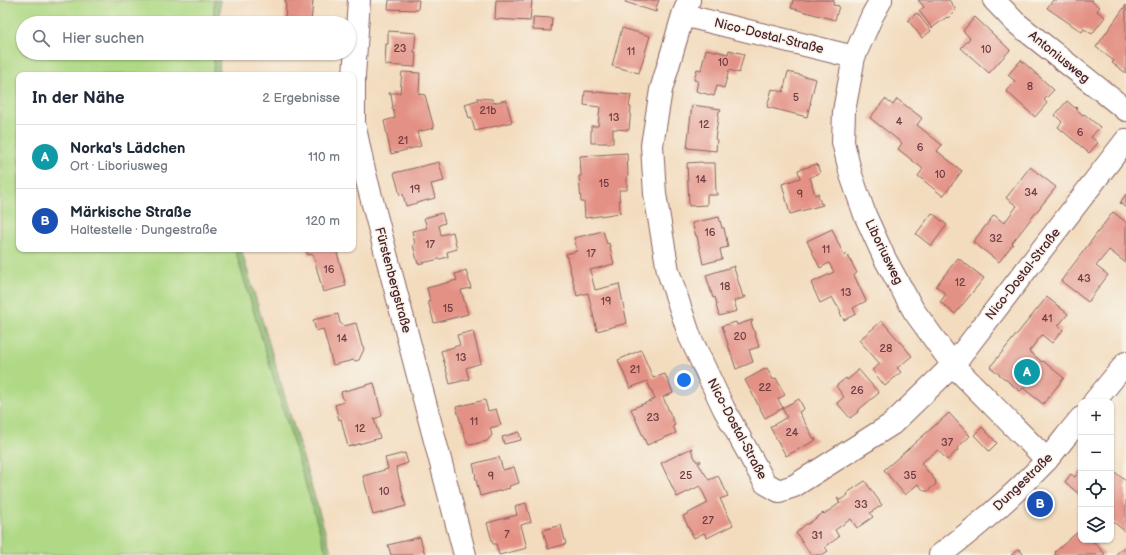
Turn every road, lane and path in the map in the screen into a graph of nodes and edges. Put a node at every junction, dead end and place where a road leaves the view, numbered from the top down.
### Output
1 (359, 0) edge
2 (881, 0) edge
3 (994, 0) edge
4 (686, 8) edge
5 (356, 46) edge
6 (854, 57) junction
7 (355, 60) edge
8 (354, 72) edge
9 (1126, 110) edge
10 (356, 133) edge
11 (1126, 140) edge
12 (1126, 363) edge
13 (953, 365) junction
14 (1096, 399) edge
15 (1078, 422) edge
16 (1047, 460) junction
17 (466, 555) edge
18 (940, 555) edge

1 - 5 street, Fürstenbergstraße
2 - 6 street, Liboriusweg
3 - 9 street, Antoniusweg
4 - 6 street, Nico-Dostal-Straße
4 - 13 street, Nico-Dostal-Straße
6 - 13 street, Liboriusweg
7 - 8 street, Fürstenbergstraße
10 - 17 street, Fürstenbergstraße
11 - 13 street, Nico-Dostal-Straße
12 - 14 street
13 - 16 street, Liboriusweg
15 - 16 street, Dungestraße
16 - 18 street, Dungestraße

